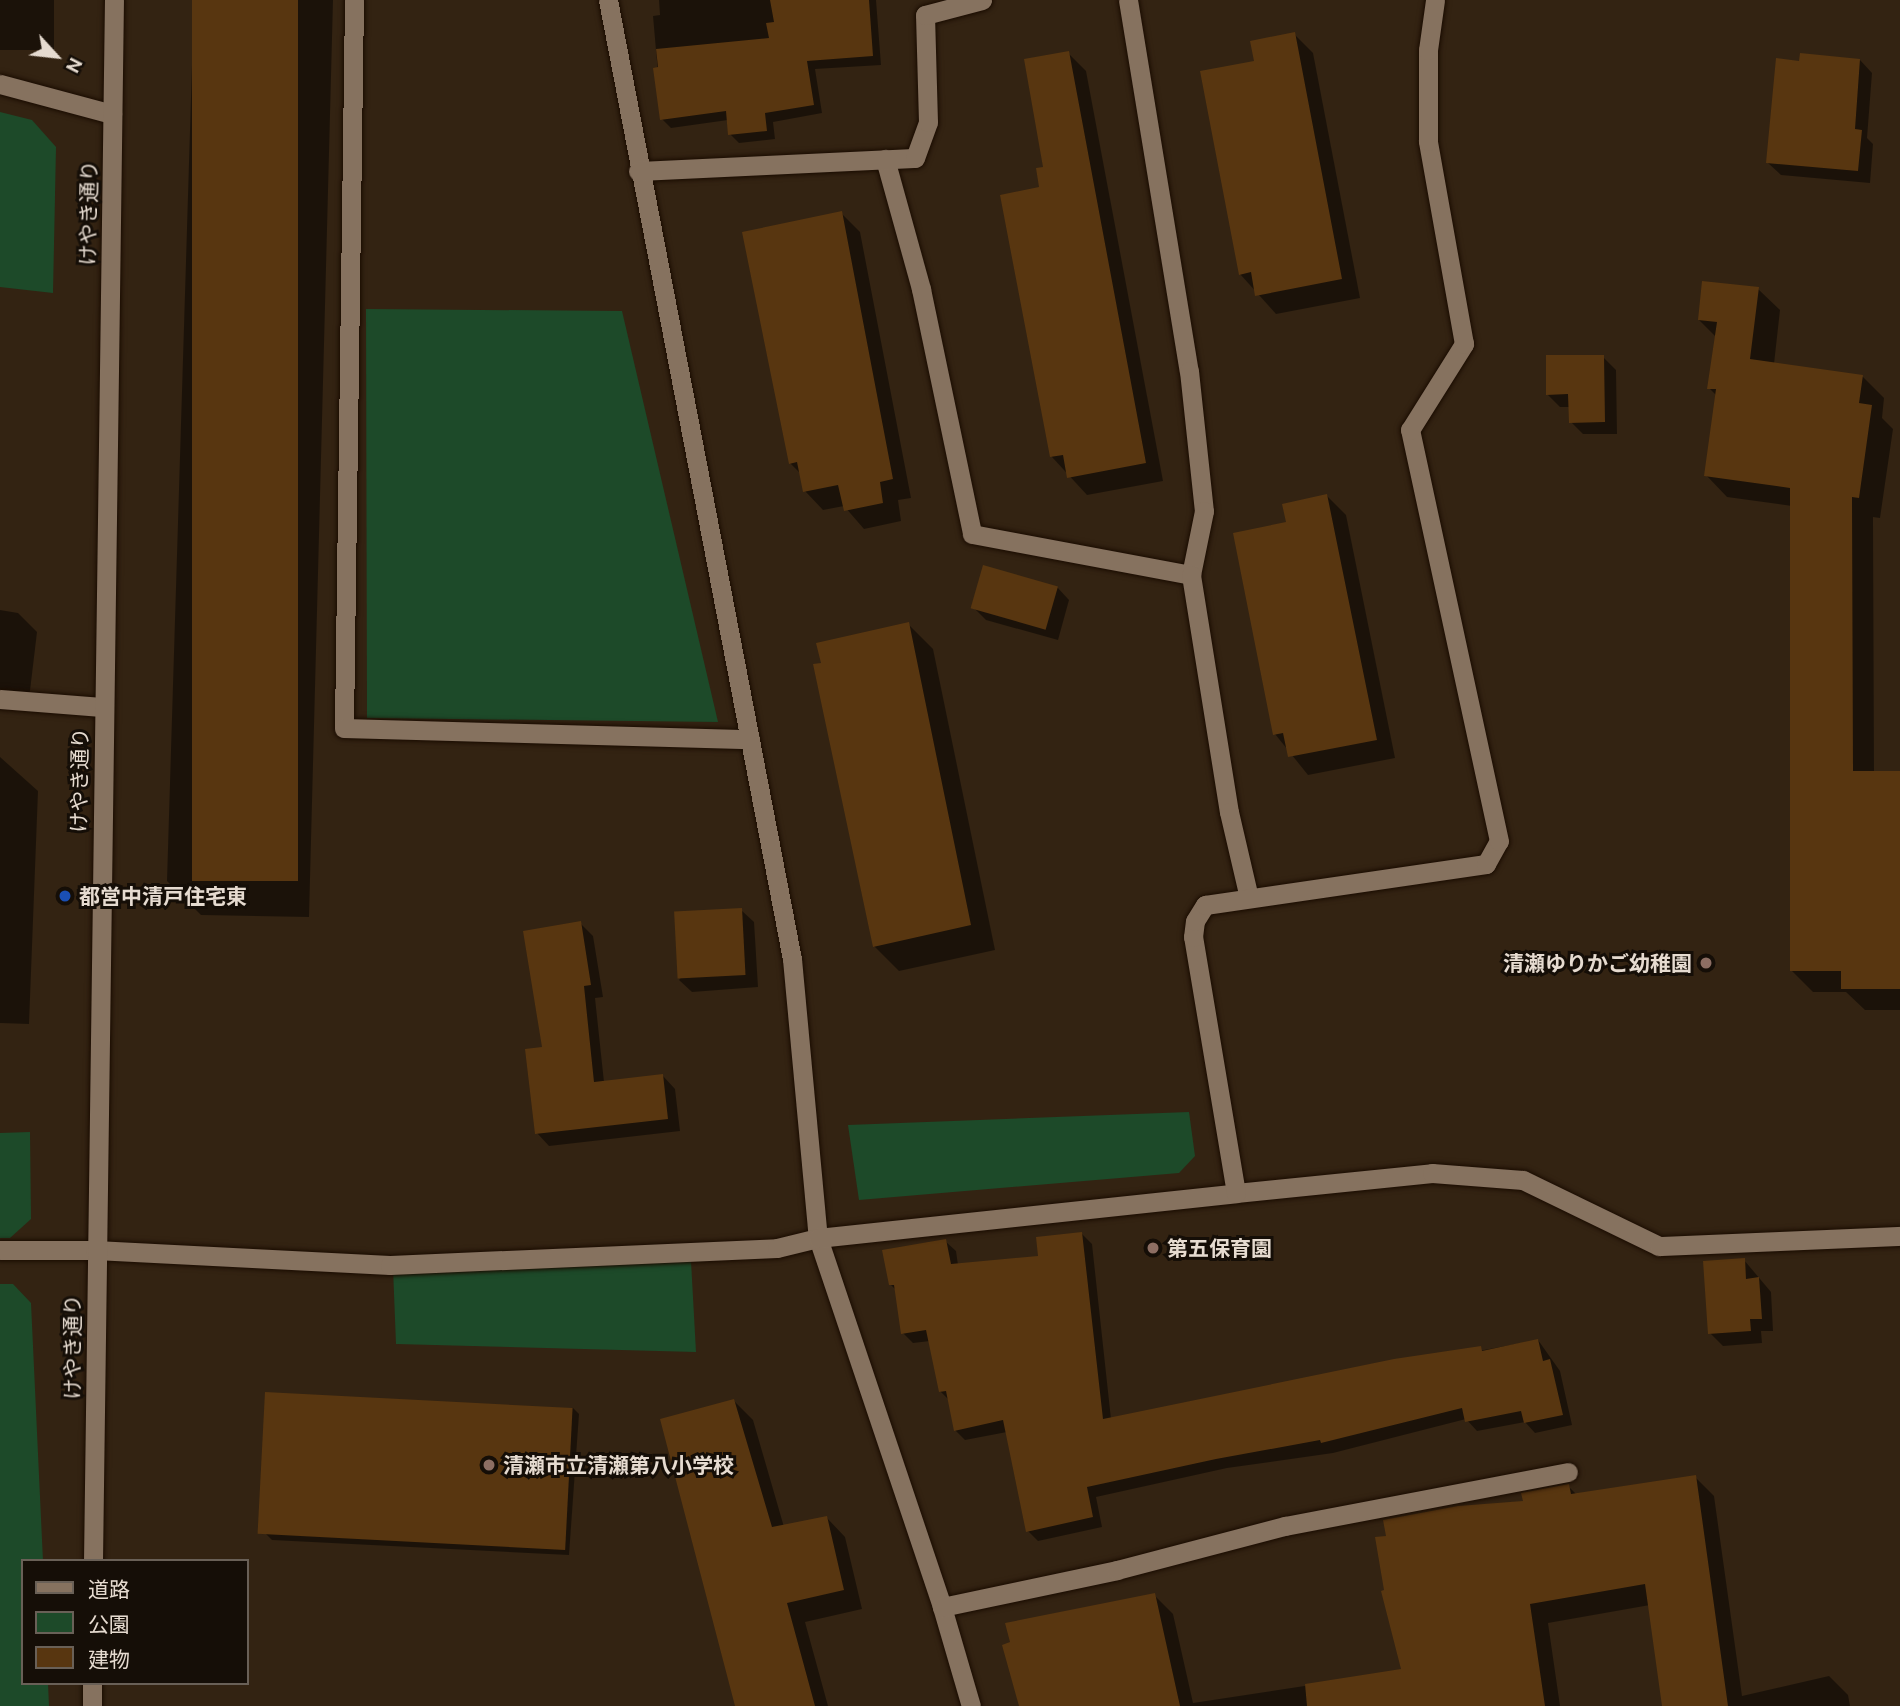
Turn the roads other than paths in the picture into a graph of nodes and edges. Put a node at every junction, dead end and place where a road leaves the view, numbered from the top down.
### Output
1 (114, 0) edge
2 (354, 0) edge
3 (608, 0) edge
4 (982, 0) edge
5 (1128, 0) edge
6 (1434, 0) edge
7 (0, 84) edge
8 (112, 114) junction
9 (885, 159) junction
10 (638, 172) junction
11 (1191, 575) junction
12 (0, 699) edge
13 (102, 707) junction
14 (750, 739) junction
15 (1249, 898) junction
16 (1236, 1193) junction
17 (1900, 1236) edge
18 (818, 1238) junction
19 (0, 1250) edge
20 (95, 1250) junction
21 (1567, 1472) dead end
22 (93, 1559) edge
23 (942, 1607) junction
24 (92, 1685) edge
25 (92, 1706) edge
26 (971, 1706) edge

1 - 8 street, けやき通り
2 - 14 street
3 - 10 street
4 - 9 street
5 - 11 street
6 - 15 street
7 - 8 street
8 - 13 street, けやき通り
9 - 10 street
9 - 11 street
10 - 14 street
11 - 15 street
12 - 13 street
13 - 20 street, けやき通り
14 - 18 street
15 - 16 street
16 - 17 street
16 - 18 street
18 - 20 street
18 - 23 street
19 - 20 street
20 - 22 street, けやき通り
21 - 23 street
23 - 26 street
24 - 25 street

